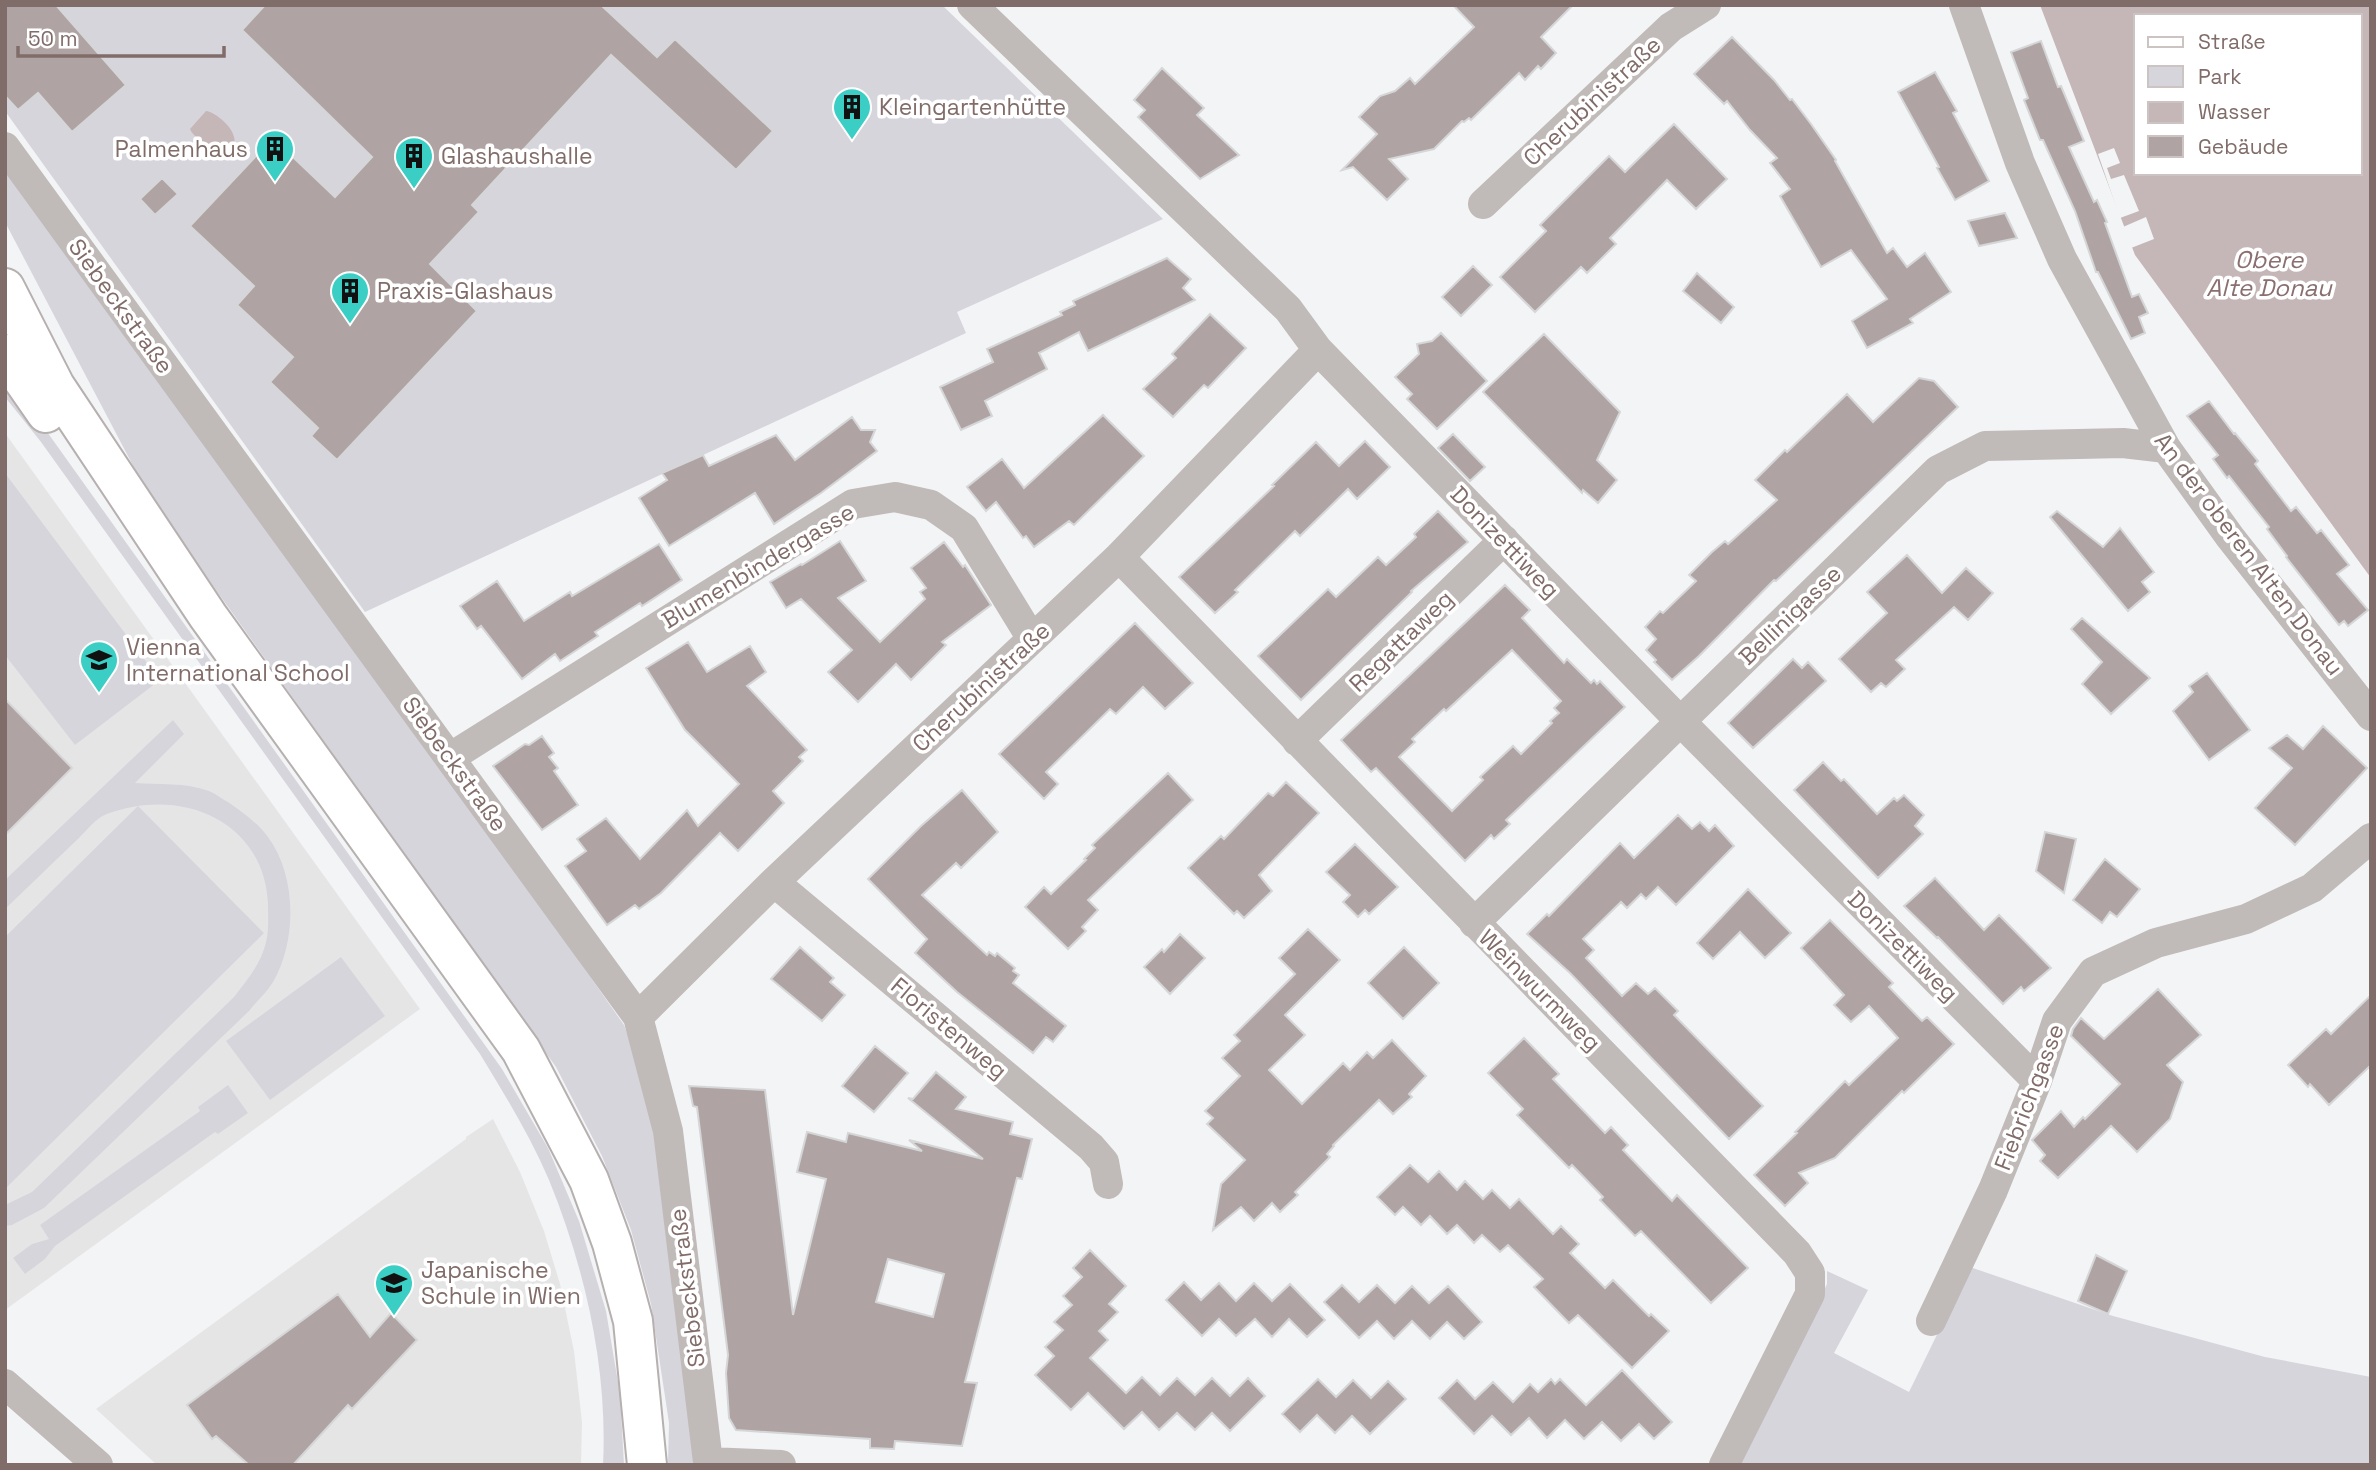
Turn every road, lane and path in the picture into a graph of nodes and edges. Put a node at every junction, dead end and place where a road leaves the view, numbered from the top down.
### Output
1 (972, 5) edge
2 (1706, 5) edge
3 (1964, 5) edge
4 (5, 147) edge
5 (1483, 204) dead end
6 (5, 288) edge
7 (1318, 350) junction
8 (5, 354) edge
9 (2166, 448) junction
10 (1504, 540) junction
11 (1119, 557) junction
12 (1032, 639) junction
13 (2371, 716) edge
14 (1679, 721) junction
15 (1297, 741) junction
16 (451, 757) junction
17 (2371, 838) edge
18 (774, 882) junction
19 (1474, 923) junction
20 (638, 1017) junction
21 (2037, 1081) junction
22 (1108, 1184) dead end
23 (1931, 1321) dead end
24 (5, 1384) edge
25 (640, 1455) edge
26 (98, 1465) edge
27 (781, 1465) edge
28 (1724, 1465) edge

1 - 7 street, Donizettiweg
2 - 5 street, Cherubinistraße
3 - 9 street, An der oberen Alten Donau
4 - 16 street, Siebeckstraße
6 - 25 main road
7 - 10 street, Donizettiweg
7 - 11 street, Cherubinistraße
8 - 25 main road
9 - 13 street, An der oberen Alten Donau
9 - 14 street, Bellinigasse
10 - 14 street, Donizettiweg
10 - 15 street, Regattaweg
11 - 12 street, Cherubinistraße
11 - 15 street, Weinwurmweg
12 - 16 street, Blumenbindergasse
12 - 18 street, Cherubinistraße
14 - 19 street, Bellinigasse
14 - 21 street, Donizettiweg
15 - 19 street, Weinwurmweg
16 - 20 street, Siebeckstraße
17 - 21 street, Fiebrichgasse
18 - 20 street, Cherubinistraße
18 - 22 street, Floristenweg
19 - 28 street, Weinwurmweg
20 - 27 street, Siebeckstraße
21 - 23 street, Fiebrichgasse
24 - 26 street

